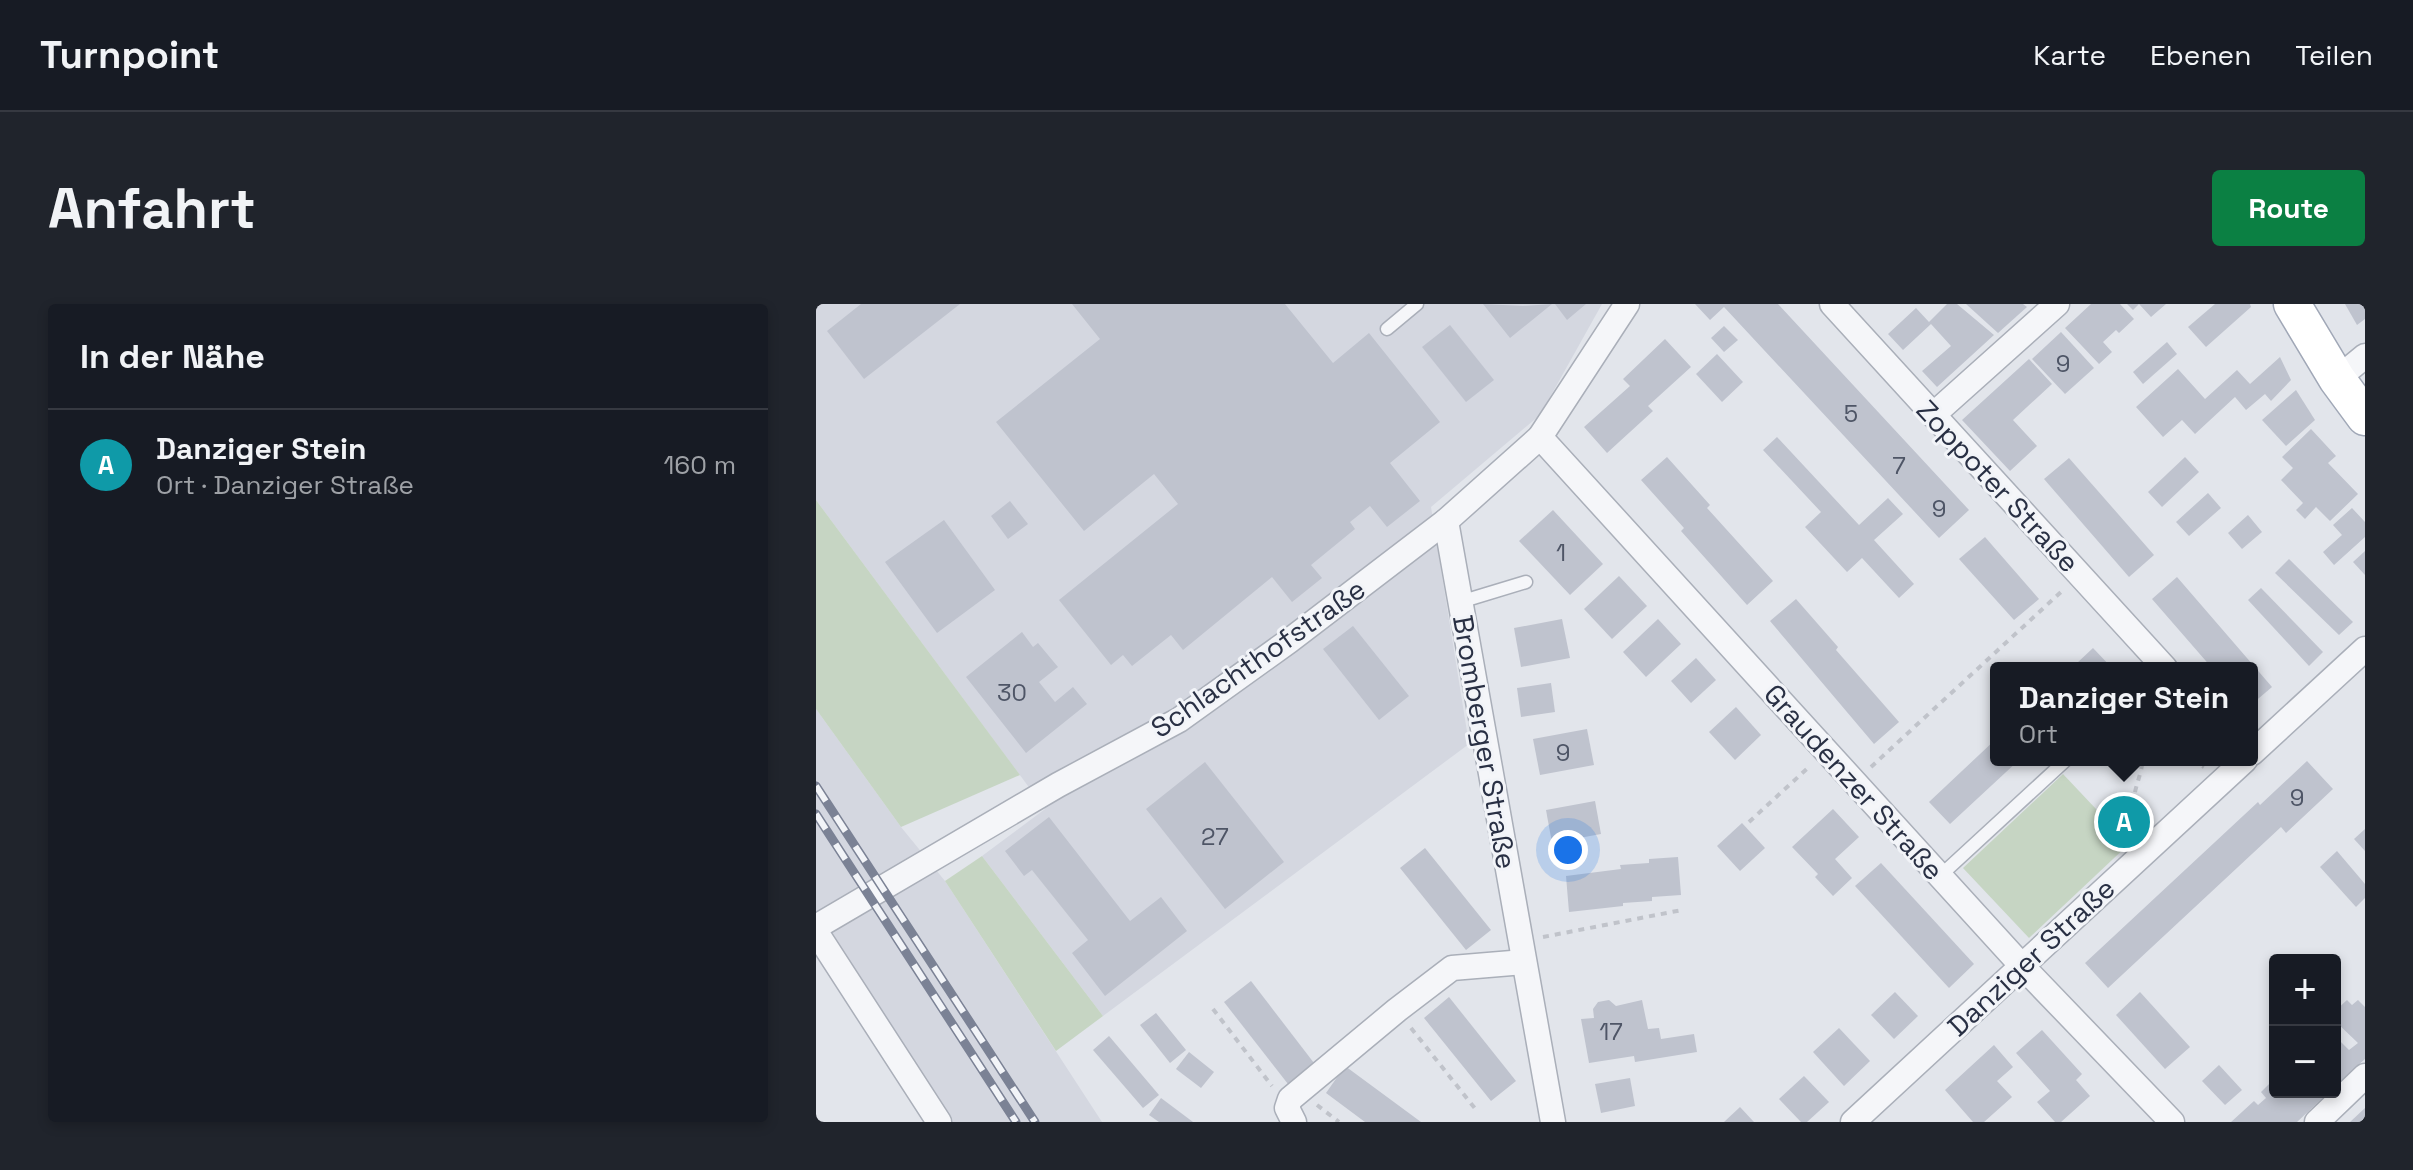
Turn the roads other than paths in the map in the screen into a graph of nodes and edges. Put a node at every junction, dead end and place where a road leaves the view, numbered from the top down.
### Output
1 (1417, 304) edge
2 (1627, 304) edge
3 (1832, 304) edge
4 (2057, 304) edge
5 (2292, 304) edge
6 (1387, 329) dead end
7 (2365, 356) edge
8 (2337, 379) junction
9 (1933, 415) junction
10 (2365, 417) edge
11 (1540, 437) junction
12 (1446, 521) junction
13 (1526, 582) dead end
14 (1460, 602) junction
15 (2365, 649) edge
16 (2160, 662) edge
17 (2258, 747) edge
18 (2059, 766) edge
19 (2239, 766) edge
20 (1940, 876) junction
21 (816, 929) edge
22 (1522, 952) junction
23 (2022, 966) junction
24 (2365, 1076) edge
25 (1293, 1114) edge
26 (939, 1122) edge
27 (1553, 1122) edge
28 (1853, 1122) edge
29 (2172, 1122) edge
30 (2317, 1122) edge

1 - 6 lane
2 - 11 street, Schlachthofstraße
3 - 9 street, Zoppoter Straße
4 - 9 street
5 - 8 main road
7 - 8 street
8 - 10 main road
9 - 16 street, Zoppoter Straße
11 - 12 street, Schlachthofstraße
11 - 20 street, Graudenzer Straße
12 - 14 street, Bromberger Straße
12 - 21 street, Schlachthofstraße
13 - 14 lane
14 - 22 street, Bromberger Straße
15 - 17 street
18 - 20 lane
19 - 23 street, Danziger Straße
20 - 23 street, Graudenzer Straße
21 - 26 street
22 - 25 street
22 - 27 street, Bromberger Straße
23 - 28 street, Danziger Straße
23 - 29 street, Graudenzer Straße
24 - 30 street

